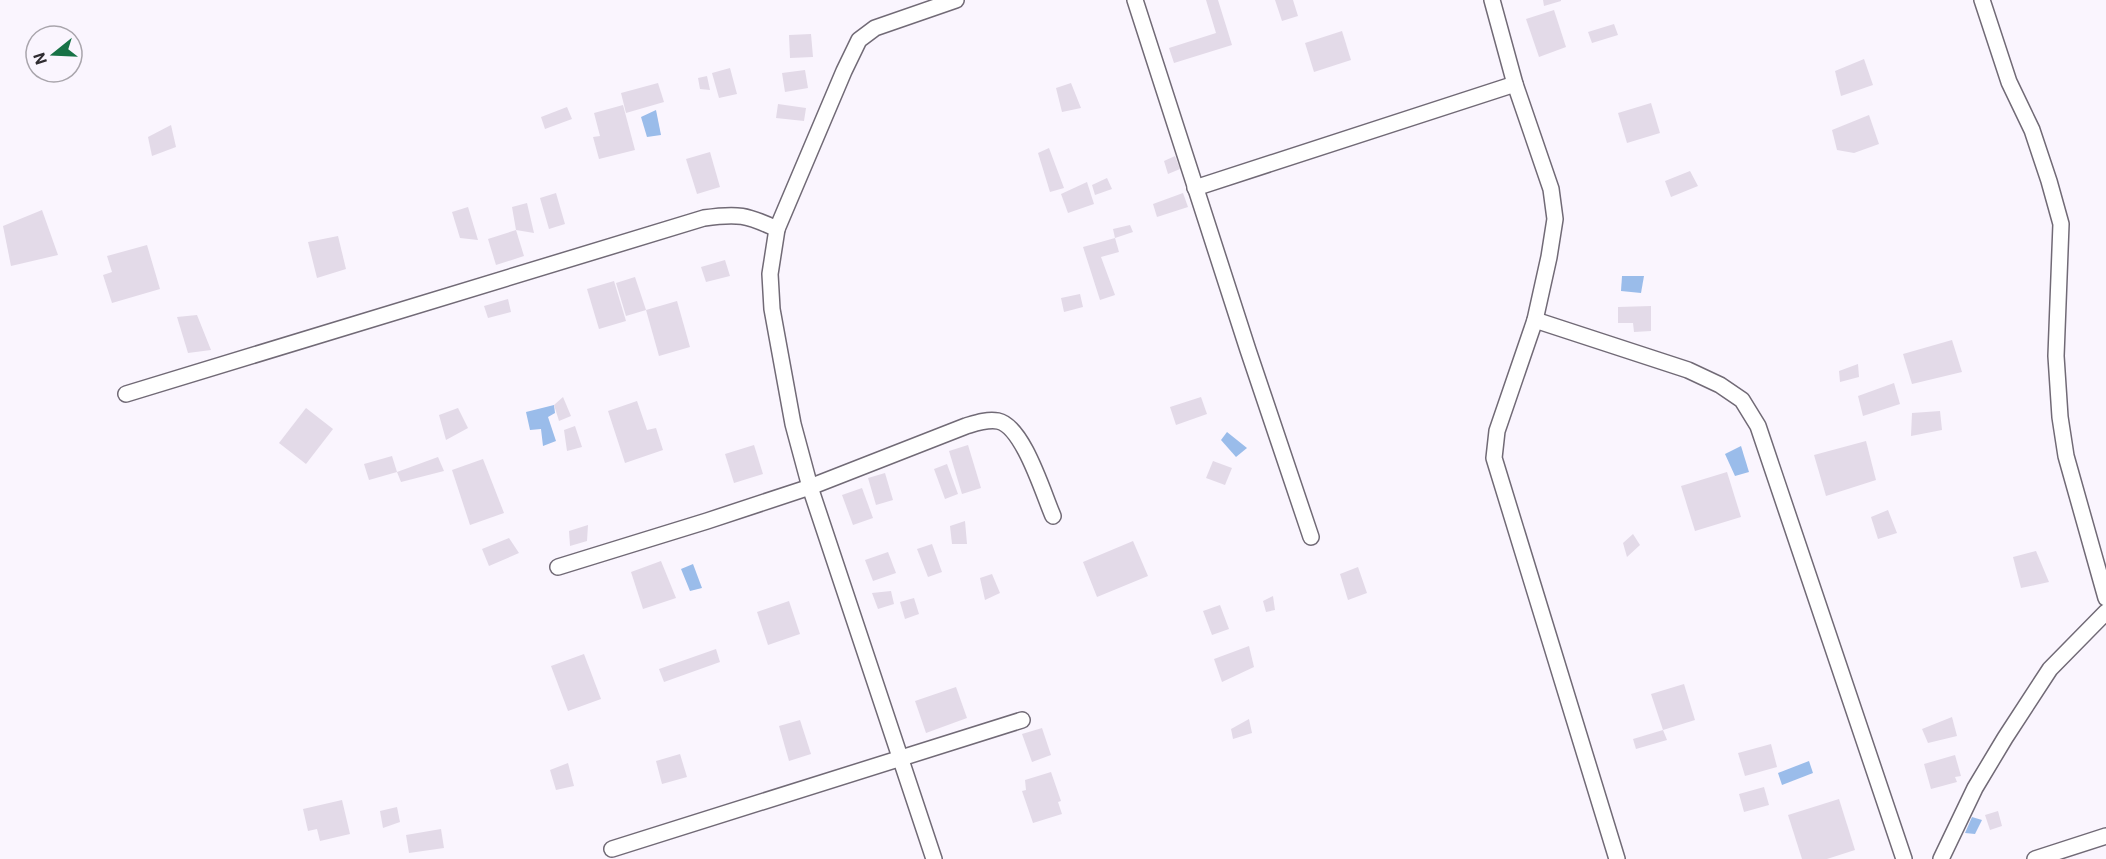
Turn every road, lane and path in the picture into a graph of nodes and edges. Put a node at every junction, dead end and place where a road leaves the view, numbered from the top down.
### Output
1 (956, 0) edge
2 (1135, 0) edge
3 (1492, 0) edge
4 (1982, 0) edge
5 (1515, 84) junction
6 (1196, 188) junction
7 (777, 230) junction
8 (1534, 320) junction
9 (126, 394) dead end
10 (810, 487) junction
11 (1053, 516) dead end
12 (1311, 537) dead end
13 (558, 567) dead end
14 (2106, 598) edge
15 (2106, 612) edge
16 (1022, 720) dead end
17 (901, 757) junction
18 (2106, 836) edge
19 (612, 849) dead end
20 (934, 859) edge
21 (1617, 859) edge
22 (1904, 859) edge
23 (1941, 859) edge
24 (2035, 859) edge

1 - 7 street
2 - 6 street
3 - 5 street
4 - 14 street
5 - 6 street
5 - 8 street
6 - 12 street
7 - 9 street
7 - 10 street
8 - 21 street
8 - 22 street
10 - 11 street
10 - 13 street
10 - 17 street
15 - 23 street
16 - 17 street
17 - 19 street
17 - 20 street
18 - 24 street

